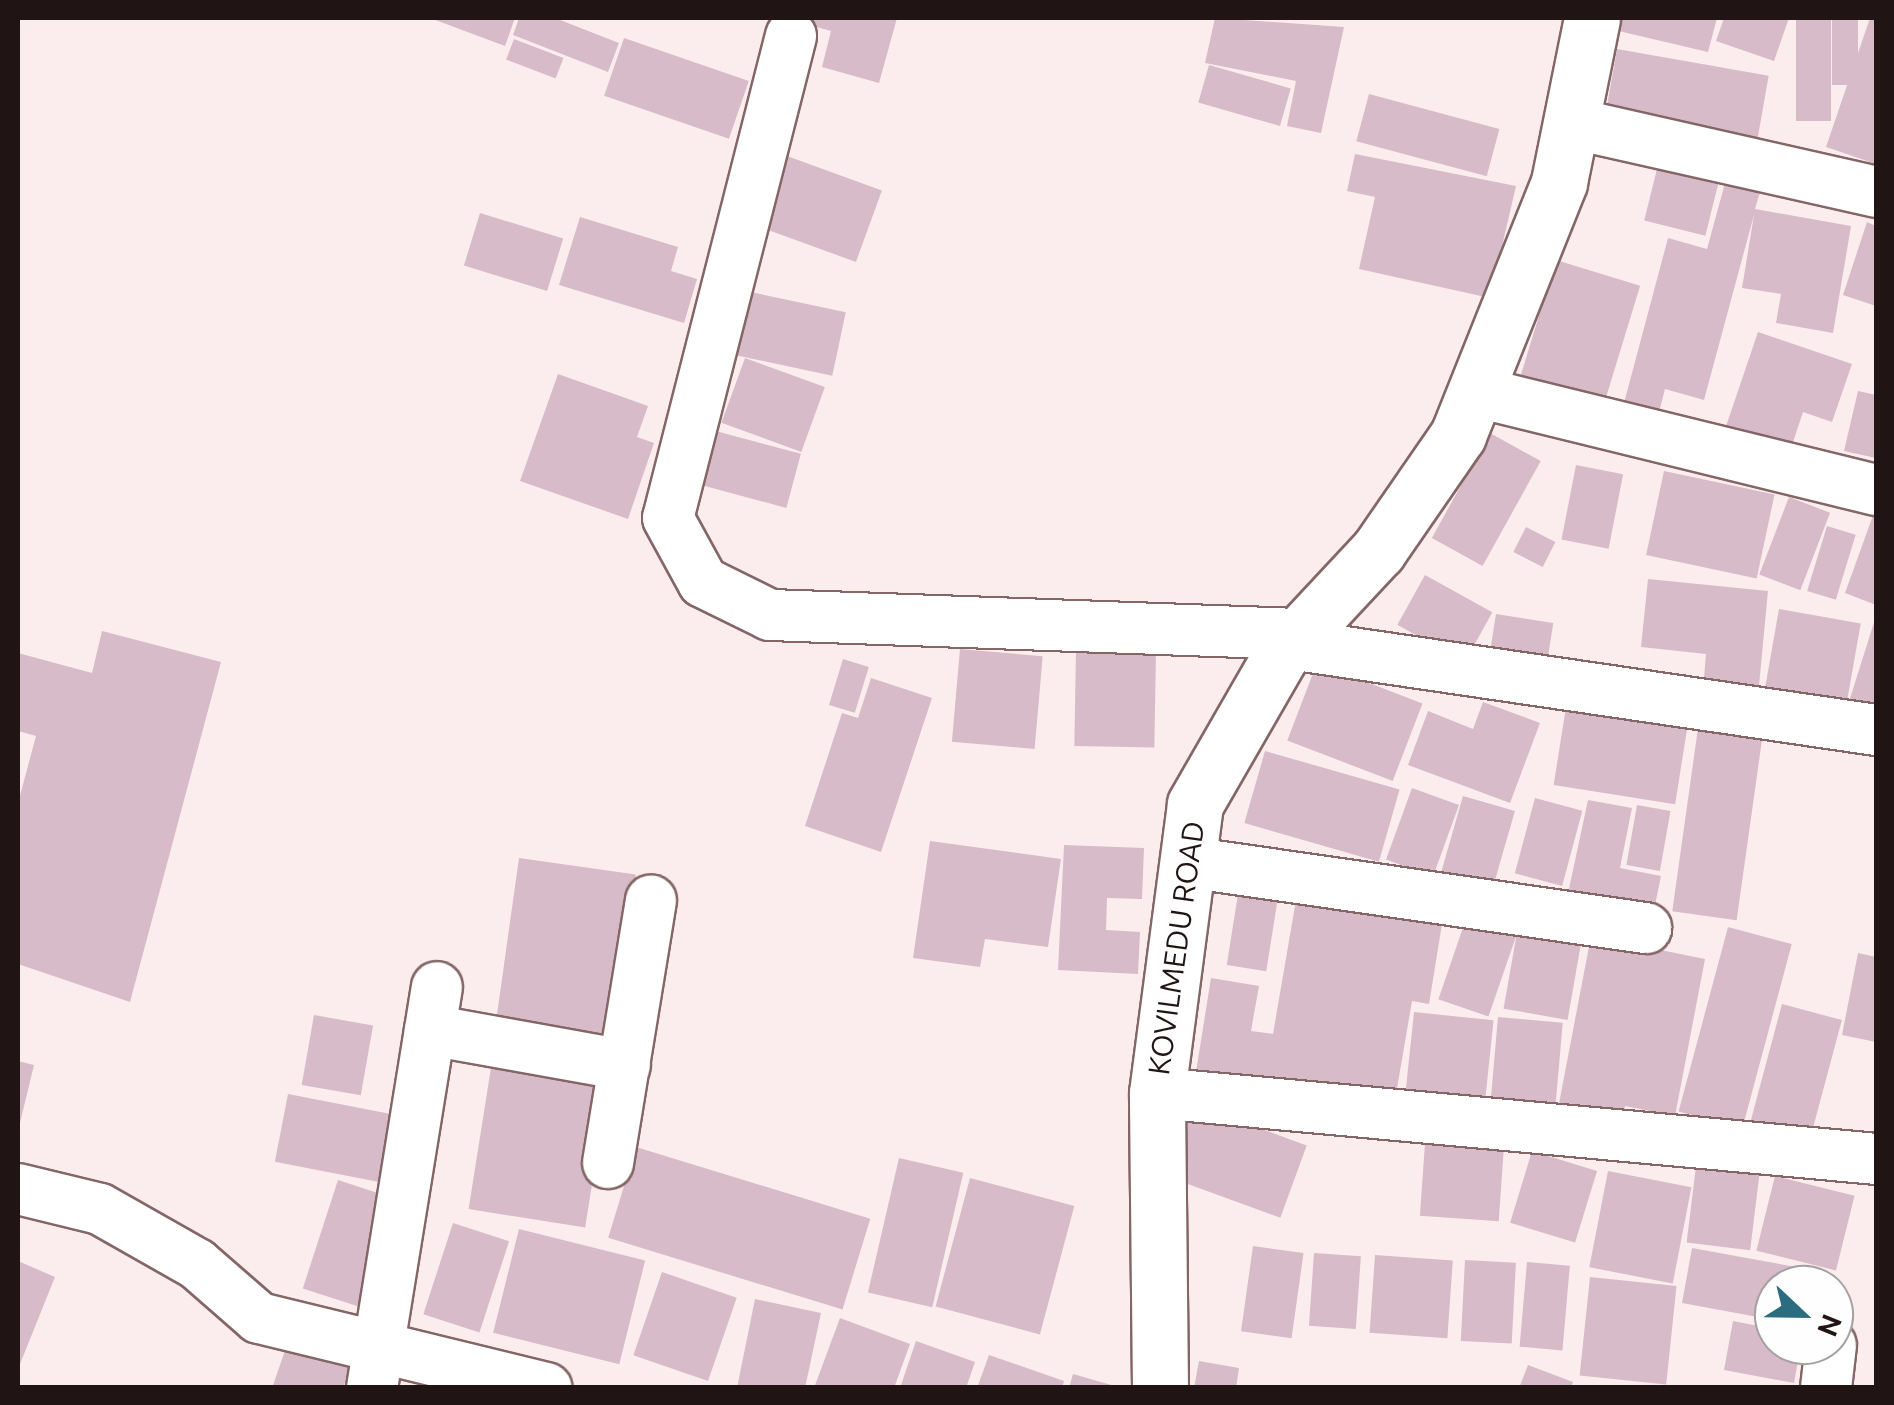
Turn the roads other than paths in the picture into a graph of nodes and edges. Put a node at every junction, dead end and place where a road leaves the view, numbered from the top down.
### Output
1 (1592, 18) edge
2 (791, 36) dead end
3 (1571, 123) junction
4 (1876, 192) edge
5 (1476, 392) junction
6 (1876, 490) edge
7 (1294, 639) junction
8 (1876, 730) edge
9 (1188, 862) junction
10 (651, 900) dead end
11 (1646, 928) dead end
12 (625, 1066) junction
13 (1157, 1094) junction
14 (1876, 1159) edge
15 (608, 1163) dead end
16 (18, 1189) edge
17 (376, 1367) edge
18 (548, 1388) edge
19 (1160, 1388) edge

1 - 3 street, KOVILMEDU ROAD
2 - 7 street
3 - 4 street
3 - 5 street, KOVILMEDU ROAD
5 - 6 street
5 - 7 street, KOVILMEDU ROAD
7 - 8 street
7 - 9 street, KOVILMEDU ROAD
9 - 11 street
9 - 13 street, KOVILMEDU ROAD
10 - 12 street
12 - 15 street
12 - 17 street
13 - 14 street
13 - 19 street, KOVILMEDU ROAD
16 - 17 street
17 - 18 street

